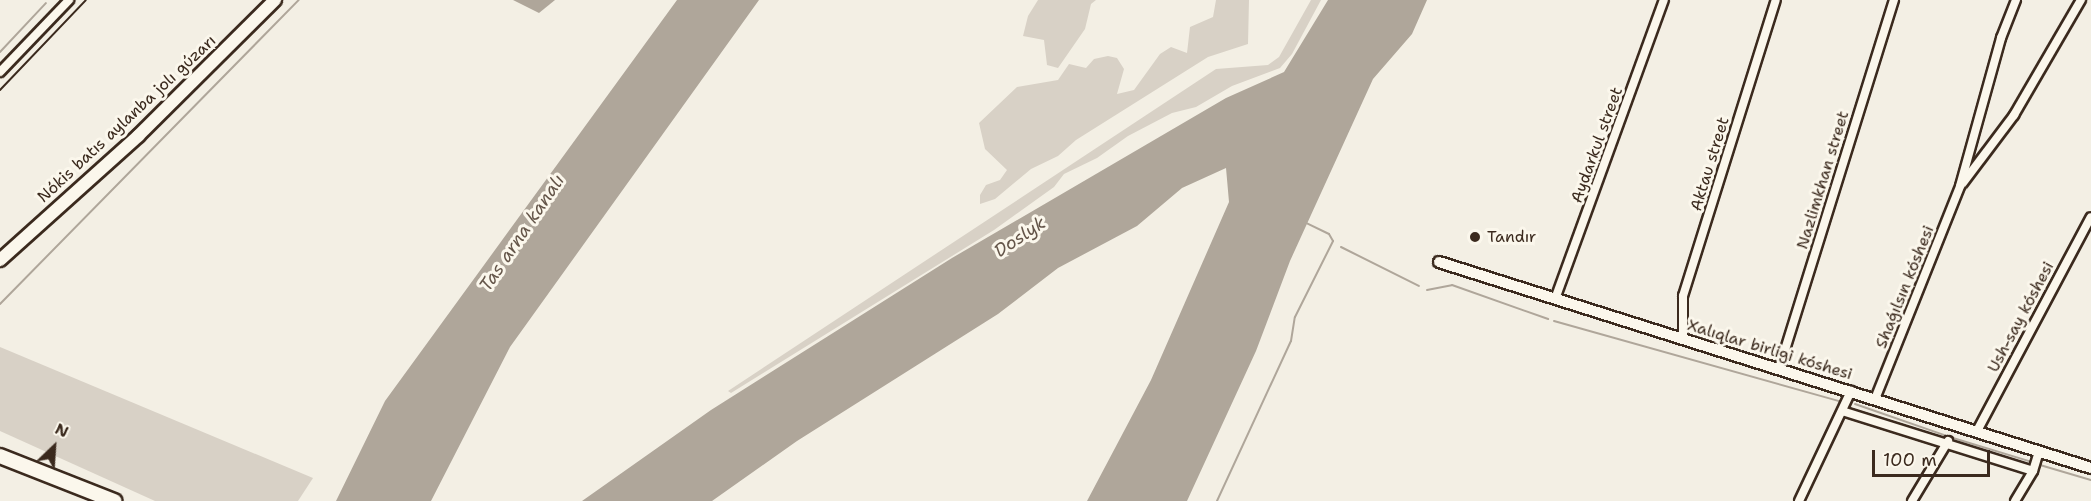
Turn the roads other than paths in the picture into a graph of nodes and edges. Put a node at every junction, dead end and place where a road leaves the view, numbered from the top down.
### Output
1 (275, 0) edge
2 (1664, 0) edge
3 (1776, 0) edge
4 (1894, 0) edge
5 (2016, 0) edge
6 (2081, 0) edge
7 (64, 1) edge
8 (0, 72) edge
9 (1960, 186) junction
10 (2091, 217) edge
11 (0, 260) edge
12 (1439, 262) dead end
13 (1555, 299) junction
14 (1683, 339) junction
15 (1779, 369) junction
16 (1851, 392) junction
17 (1875, 399) junction
18 (1842, 411) junction
19 (1977, 431) junction
20 (1948, 441) junction
21 (2039, 451) junction
22 (0, 456) edge
23 (2091, 468) edge
24 (2033, 471) junction
25 (114, 501) edge
26 (1799, 501) edge
27 (1912, 501) edge
28 (2015, 501) edge

1 - 11 main road, Nókis batıs aylanba jolı gúzarı
2 - 13 street, Aydarkul street
3 - 14 street, Aktau street
4 - 15 street, Nazlimkhan street
5 - 9 street, Shaǵılsın kóshesi
6 - 9 street, Shaǵılsın kóshesi
7 - 8 street
9 - 17 street, Shaǵılsın kóshesi
10 - 19 street, Ush-say kóshesi
12 - 13 street, Xalıqlar birligi kóshesi
13 - 14 street, Xalıqlar birligi kóshesi
14 - 15 street, Xalıqlar birligi kóshesi
15 - 16 street, Xalıqlar birligi kóshesi
16 - 17 street, Xalıqlar birligi kóshesi
16 - 18 street
17 - 19 street, Xalıqlar birligi kóshesi
18 - 20 street
18 - 26 street
19 - 21 street, Xalıqlar birligi kóshesi
20 - 24 street
20 - 27 street
21 - 23 street, Xalıqlar birligi kóshesi
21 - 24 street
22 - 25 highway
24 - 28 street

